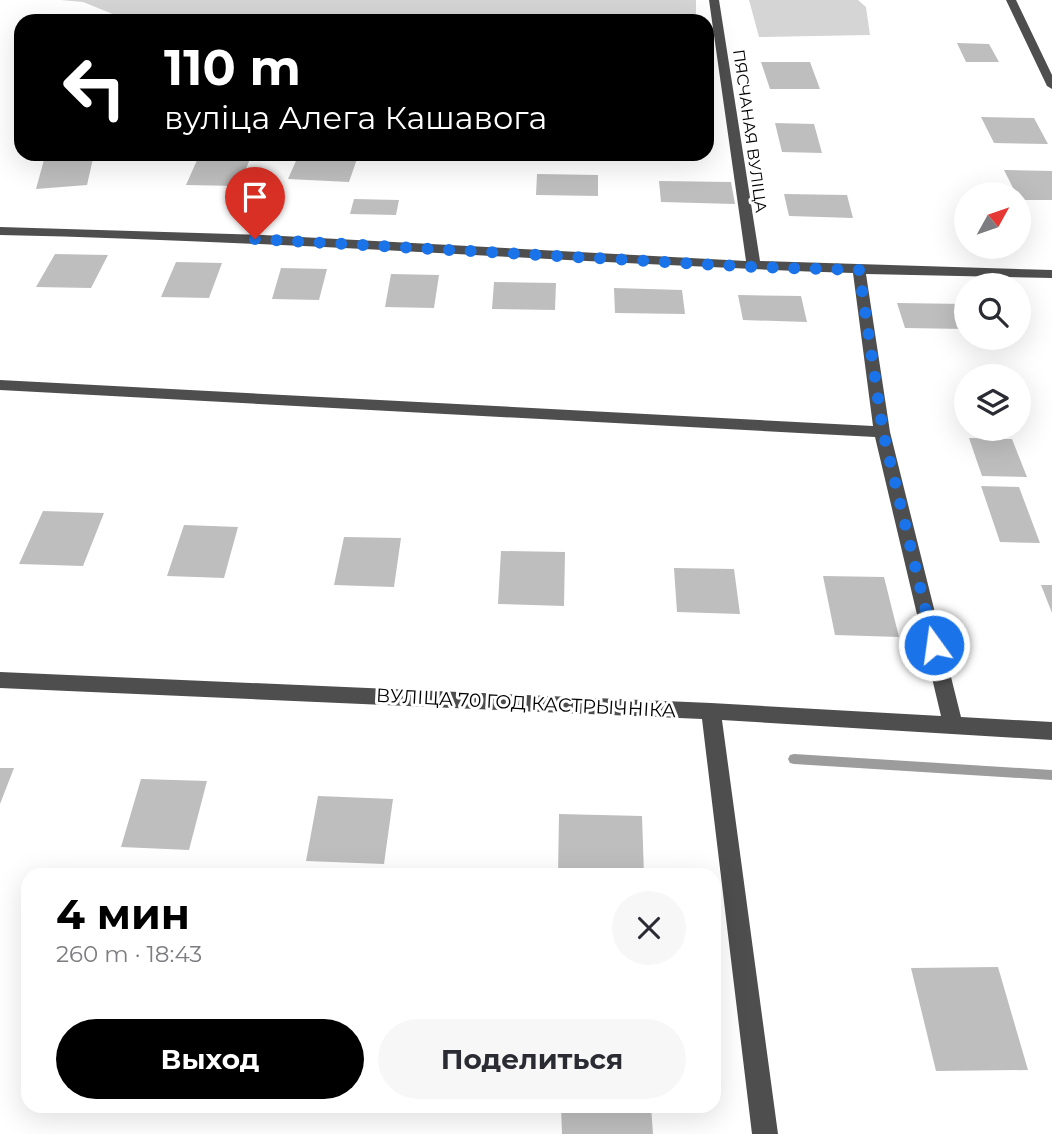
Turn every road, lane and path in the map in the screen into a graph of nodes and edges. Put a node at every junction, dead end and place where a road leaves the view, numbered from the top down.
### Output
1 (714, 0) edge
2 (1011, 0) edge
3 (1052, 86) edge
4 (0, 231) edge
5 (754, 267) junction
6 (859, 270) junction
7 (1052, 274) edge
8 (0, 385) edge
9 (883, 432) junction
10 (0, 680) edge
11 (711, 711) junction
12 (953, 725) junction
13 (1052, 731) edge
14 (765, 1134) edge

1 - 5 street, ПЯСЧАНАЯ ВУЛІЦА
2 - 3 street
4 - 5 street
5 - 6 street
6 - 7 street
6 - 9 street
8 - 9 street
9 - 12 street
10 - 11 street, ВУЛІЦА 70 ГОД КАСТРЫЧНІКА
11 - 12 street, ВУЛІЦА 70 ГОД КАСТРЫЧНІКА
11 - 14 street
12 - 13 street, ВУЛІЦА 70 ГОД КАСТРЫЧНІКА

